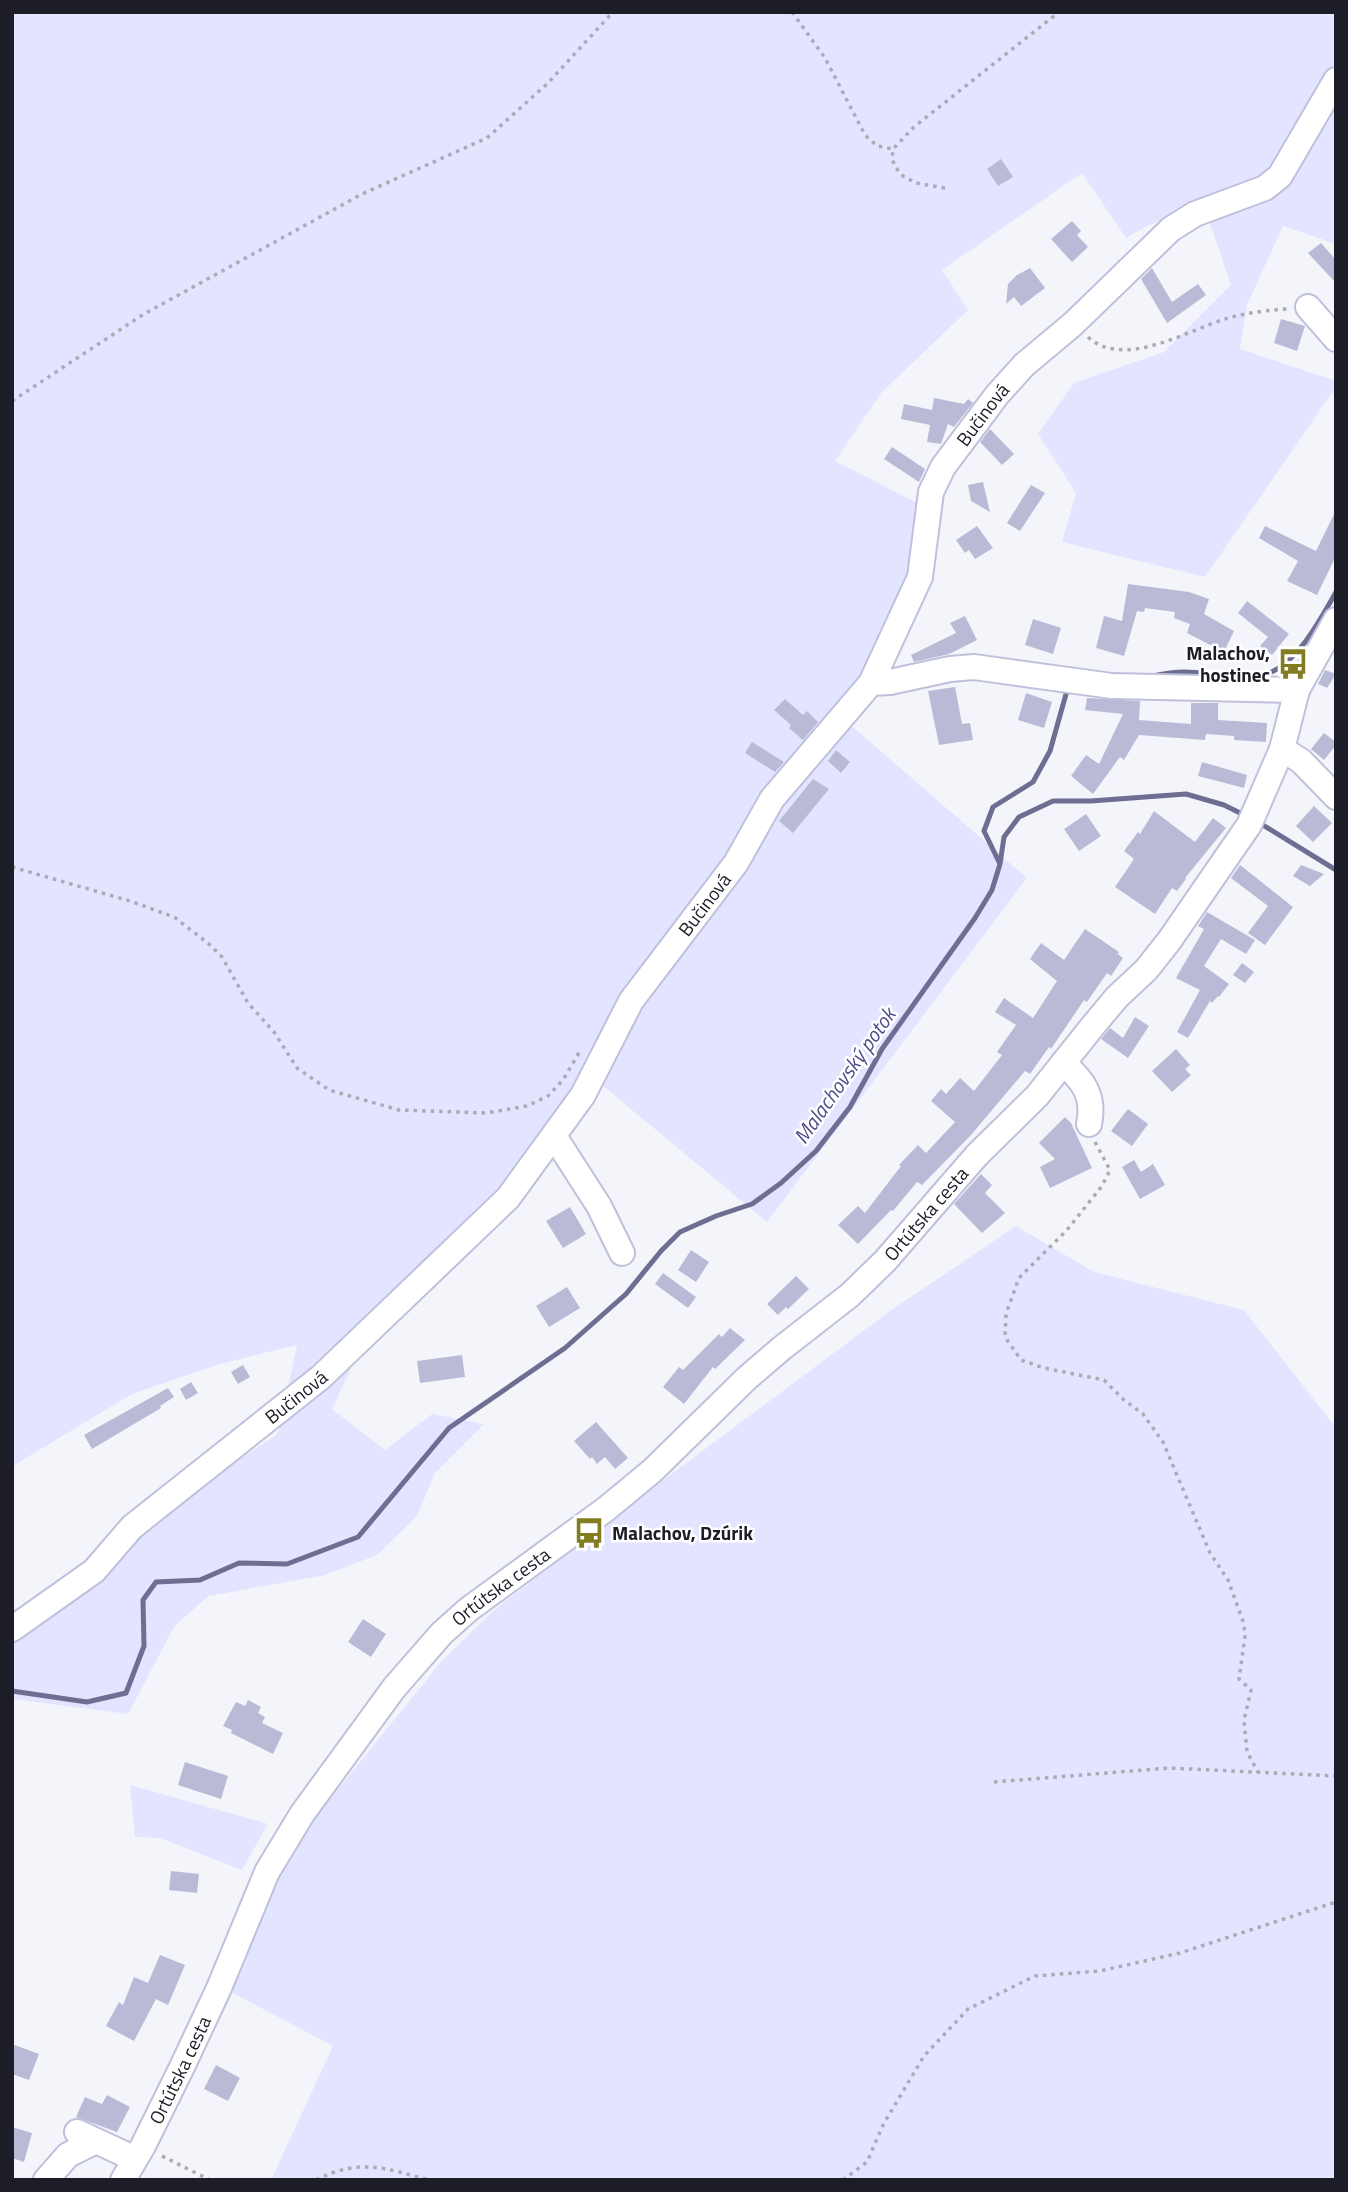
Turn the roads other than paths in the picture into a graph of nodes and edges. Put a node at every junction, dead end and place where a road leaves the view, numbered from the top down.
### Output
1 (1336, 80) edge
2 (1308, 307) road end
3 (1336, 339) edge
4 (1336, 620) edge
5 (871, 683) junction
6 (1297, 690) junction
7 (1282, 749) junction
8 (1336, 797) edge
9 (1063, 1063) junction
10 (1089, 1124) road end
11 (554, 1136) junction
12 (622, 1253) dead end
13 (12, 1629) edge
14 (134, 2161) edge
15 (46, 2180) edge

1 - 5 street, Bučinová
2 - 3 street
4 - 6 street, Ortútska cesta
5 - 6 street
5 - 11 street, Bučinová
6 - 7 street, Ortútska cesta
7 - 8 street
7 - 9 street, Ortútska cesta
9 - 10 street
9 - 14 street, Ortútska cesta
11 - 12 street
11 - 13 street, Bučinová
14 - 15 street

